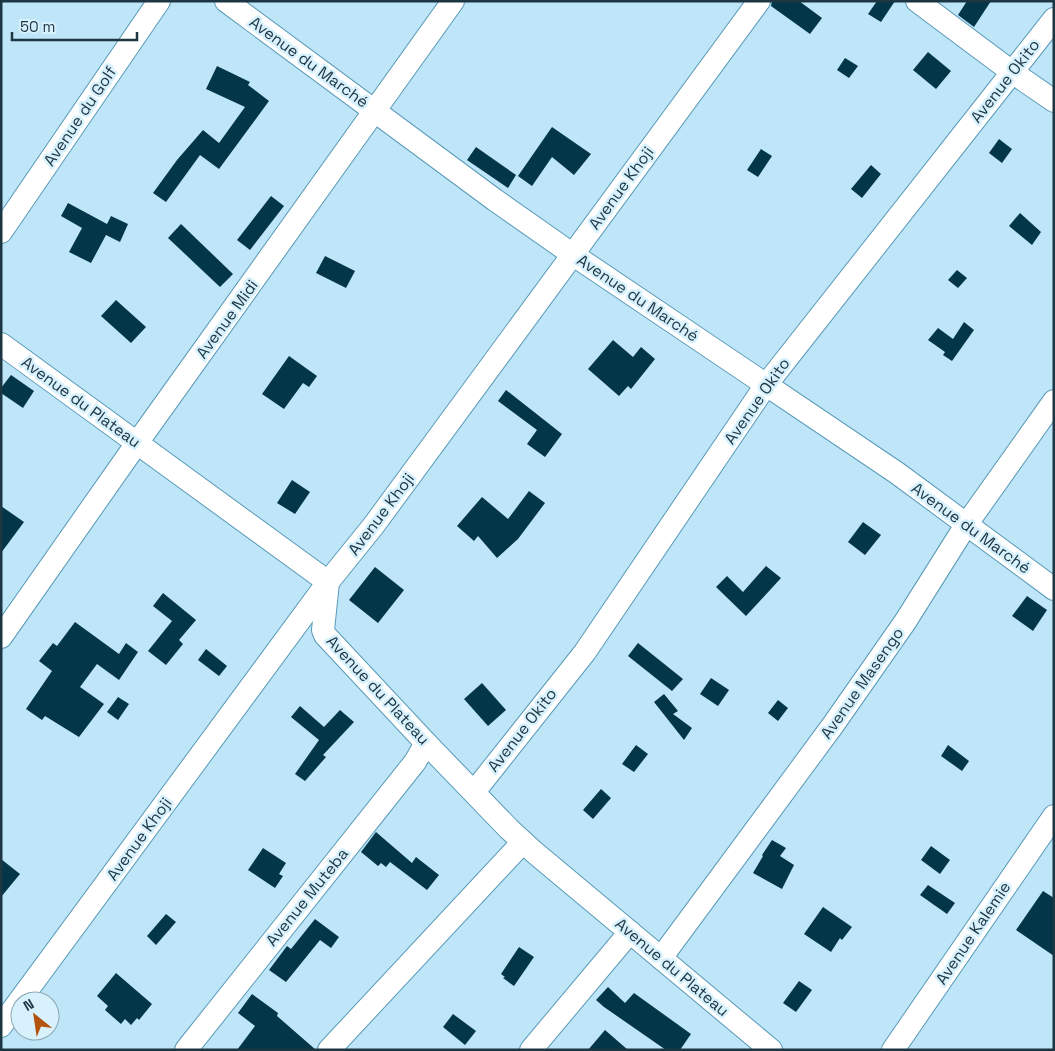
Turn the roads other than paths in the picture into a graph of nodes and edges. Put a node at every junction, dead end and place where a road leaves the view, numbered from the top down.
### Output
1 (159, 1) edge
2 (226, 1) edge
3 (453, 1) edge
4 (759, 1) edge
5 (917, 1) edge
6 (1054, 19) edge
7 (1012, 72) junction
8 (1054, 101) edge
9 (376, 110) junction
10 (1, 232) edge
11 (572, 254) junction
12 (1, 344) edge
13 (766, 385) junction
14 (1054, 401) edge
15 (137, 443) junction
16 (966, 525) junction
17 (328, 582) junction
18 (1054, 589) edge
19 (1, 637) edge
20 (426, 743) junction
21 (474, 792) junction
22 (1054, 816) edge
23 (523, 842) junction
24 (630, 932) junction
25 (661, 958) junction
26 (1, 1026) edge
27 (186, 1050) edge
28 (329, 1050) edge
29 (531, 1050) edge
30 (771, 1050) edge
31 (893, 1050) edge

1 - 10 street, Avenue du Golf
2 - 9 street, Avenue du Marché
3 - 9 street, Avenue Midi
4 - 11 street, Avenue Khoji
5 - 7 street
6 - 7 street, Avenue Okito
7 - 8 street
7 - 13 street, Avenue Okito
9 - 11 street, Avenue du Marché
9 - 15 street, Avenue Midi
11 - 13 street, Avenue du Marché
11 - 17 street, Avenue Khoji
12 - 15 street, Avenue du Plateau
13 - 16 street, Avenue du Marché
13 - 21 street, Avenue Okito
14 - 16 street, Avenue Masengo
15 - 17 street, Avenue du Plateau
15 - 19 street, Avenue Midi
16 - 18 street, Avenue du Marché
16 - 25 street, Avenue Masengo
17 - 20 street, Avenue du Plateau
17 - 26 street, Avenue Khoji
20 - 21 street, Avenue du Plateau
20 - 27 street, Avenue Muteba
21 - 23 street, Avenue du Plateau
22 - 31 street, Avenue Kalemie
23 - 24 street, Avenue du Plateau
23 - 28 street
24 - 25 street, Avenue du Plateau
24 - 29 street
25 - 30 street, Avenue du Plateau

